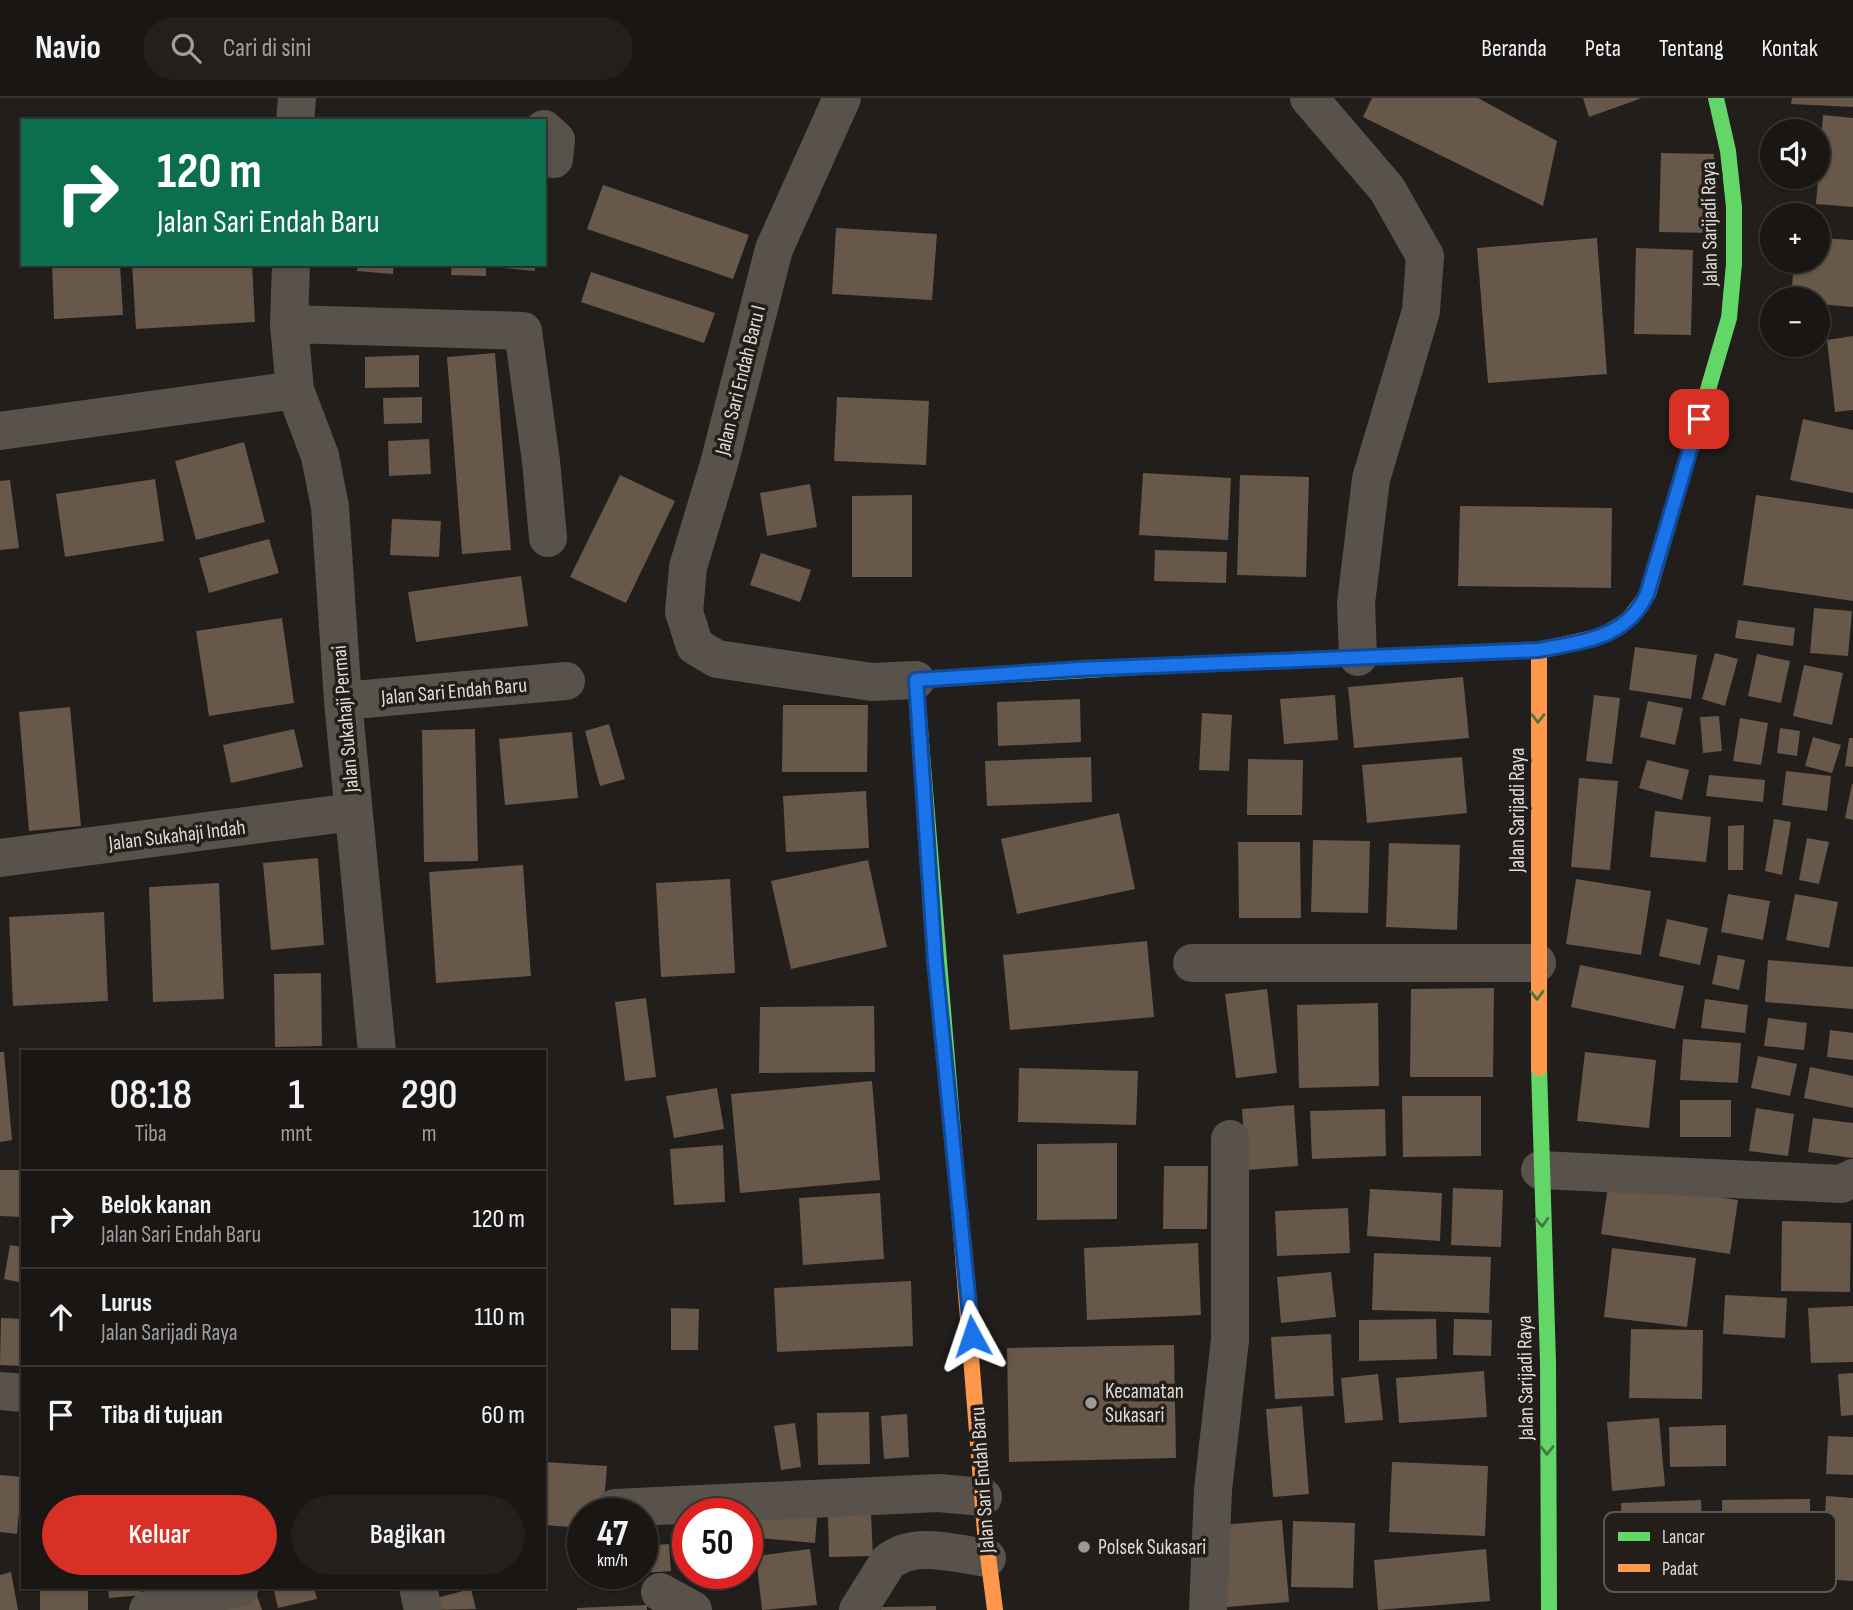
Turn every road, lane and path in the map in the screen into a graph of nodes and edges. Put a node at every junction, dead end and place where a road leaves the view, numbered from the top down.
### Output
1 (296, 98) edge
2 (842, 98) edge
3 (1309, 98) edge
4 (1716, 98) edge
5 (295, 119) edge
6 (291, 266) edge
7 (289, 324) junction
8 (295, 390) junction
9 (0, 431) edge
10 (548, 538) dead end
11 (1539, 650) junction
12 (1358, 657) junction
13 (506, 668) dead end
14 (916, 680) junction
15 (566, 681) dead end
16 (342, 691) junction
17 (353, 812) junction
18 (0, 858) edge
19 (1192, 963) dead end
20 (1537, 963) junction
21 (377, 1050) edge
22 (1230, 1139) dead end
23 (1540, 1170) junction
24 (1853, 1178) edge
25 (0, 1391) edge
26 (21, 1393) edge
27 (983, 1497) junction
28 (658, 1506) edge
29 (987, 1558) junction
30 (232, 1589) edge
31 (418, 1589) edge
32 (148, 1610) edge
33 (423, 1610) edge
34 (858, 1610) edge
35 (995, 1610) edge
36 (1208, 1610) edge
37 (1549, 1610) edge

1 - 5 street
2 - 14 street, Jalan Sari Endah Baru I
3 - 12 street
4 - 11 main road, Jalan Sarijadi Raya
6 - 7 street, Jalan Sukahaji Permai
7 - 8 street, Jalan Sukahaji Permai
7 - 10 street
8 - 9 street
8 - 16 street, Jalan Sukahaji Permai
11 - 12 main road
11 -> 20 main road, Jalan Sarijadi Raya
12 - 14 main road
13 - 16 street
14 - 27 main road, Jalan Sari Endah Baru
15 - 16 street, Jalan Sari Endah Baru
16 - 17 street, Jalan Sukahaji Permai
17 - 18 street, Jalan Sukahaji Indah
17 - 21 street, Jalan Sukahaji Permai
19 - 20 street
20 -> 23 main road, Jalan Sarijadi Raya
22 - 36 street
23 - 24 street
23 -> 37 main road, Jalan Sarijadi Raya
25 - 26 street
27 - 28 street
27 - 29 main road, Jalan Sari Endah Baru
29 - 34 street
29 - 35 main road, Jalan Sari Endah Baru
30 - 32 street
31 - 33 street

